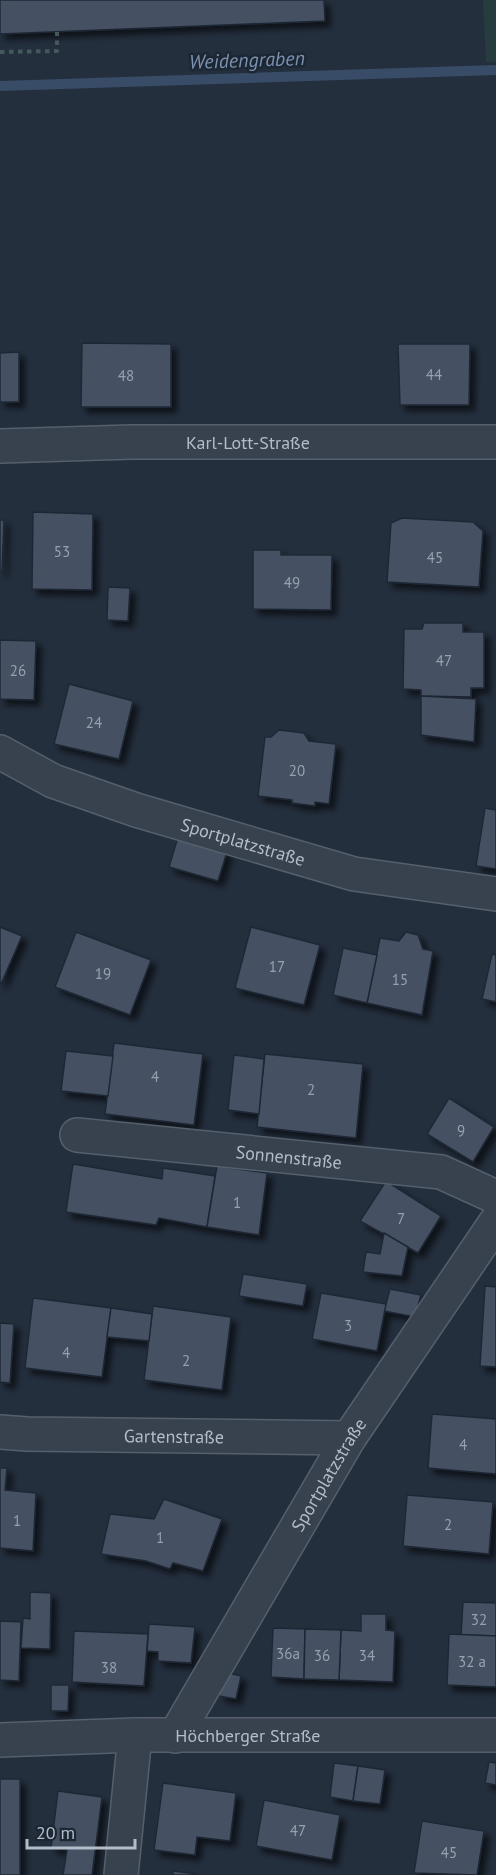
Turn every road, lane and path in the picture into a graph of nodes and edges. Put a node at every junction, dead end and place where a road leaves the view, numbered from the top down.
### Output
1 (57, 32) dead end
2 (0, 52) edge
3 (496, 442) edge
4 (0, 446) edge
5 (0, 752) edge
6 (496, 894) edge
7 (77, 1135) dead end
8 (496, 1197) edge
9 (496, 1222) edge
10 (0, 1432) edge
11 (349, 1438) junction
12 (135, 1735) junction
13 (496, 1735) edge
14 (175, 1736) junction
15 (0, 1740) edge
16 (121, 1875) edge

1 - 2 path
3 - 4 street, Karl-Lott-Straße
5 - 6 street, Sportplatzstraße
7 - 8 street, Sonnenstraße
9 - 11 street, Sportplatzstraße
10 - 11 street, Gartenstraße
11 - 14 street, Sportplatzstraße
12 - 14 street, Höchberger Straße
12 - 15 street, Höchberger Straße
12 - 16 street
13 - 14 street, Höchberger Straße

